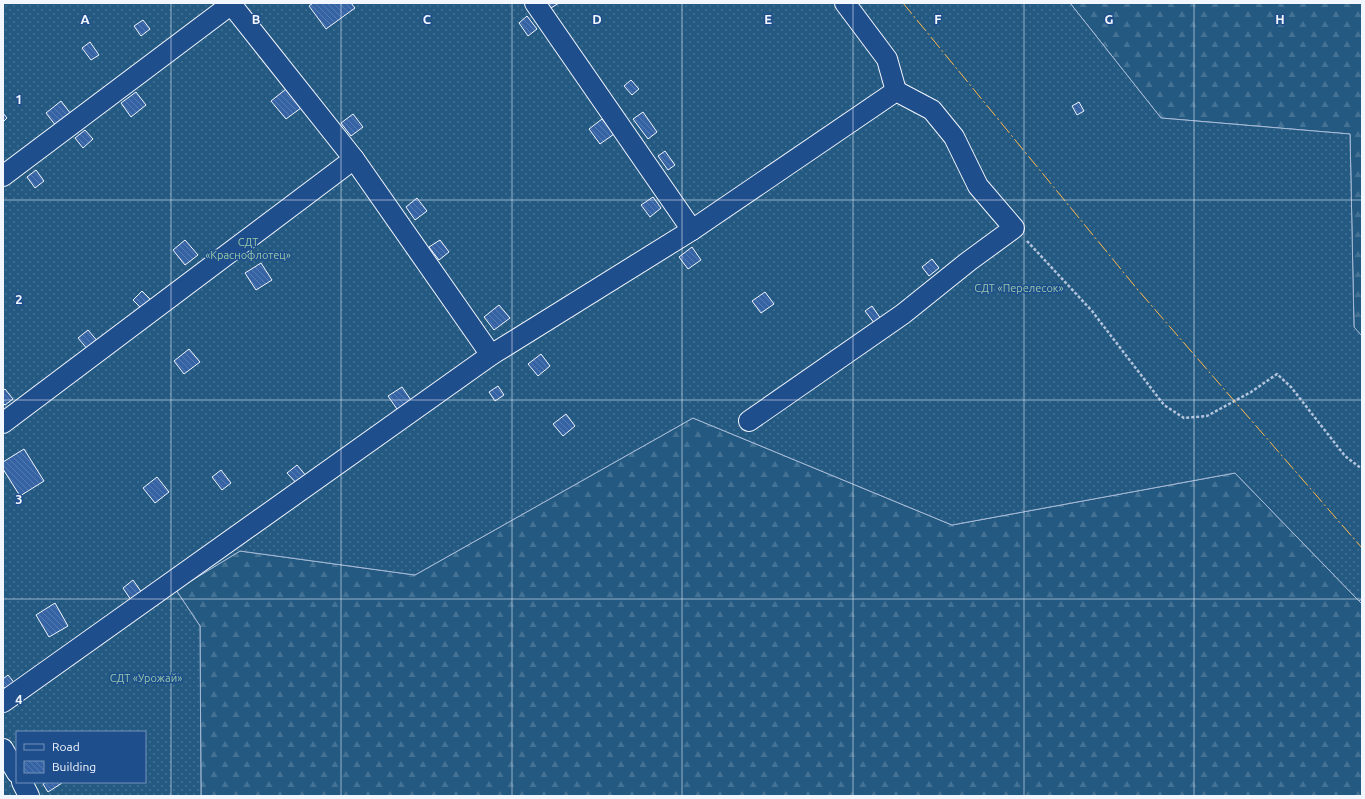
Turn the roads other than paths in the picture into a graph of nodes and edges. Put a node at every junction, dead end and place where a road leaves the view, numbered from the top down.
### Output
1 (535, 3) edge
2 (845, 3) edge
3 (232, 4) edge
4 (896, 91) junction
5 (354, 159) junction
6 (3, 176) edge
7 (692, 230) junction
8 (491, 355) junction
9 (749, 421) dead end
10 (3, 423) edge
11 (3, 702) edge
12 (3, 749) edge
13 (16, 772) edge
14 (22, 783) edge
15 (29, 796) edge

1 - 7 lane
2 - 4 lane
3 - 5 lane
3 - 6 lane
4 - 7 lane
4 - 9 lane
5 - 8 lane
5 - 10 lane
7 - 8 lane
8 - 11 lane
12 - 13 lane
14 - 15 lane

